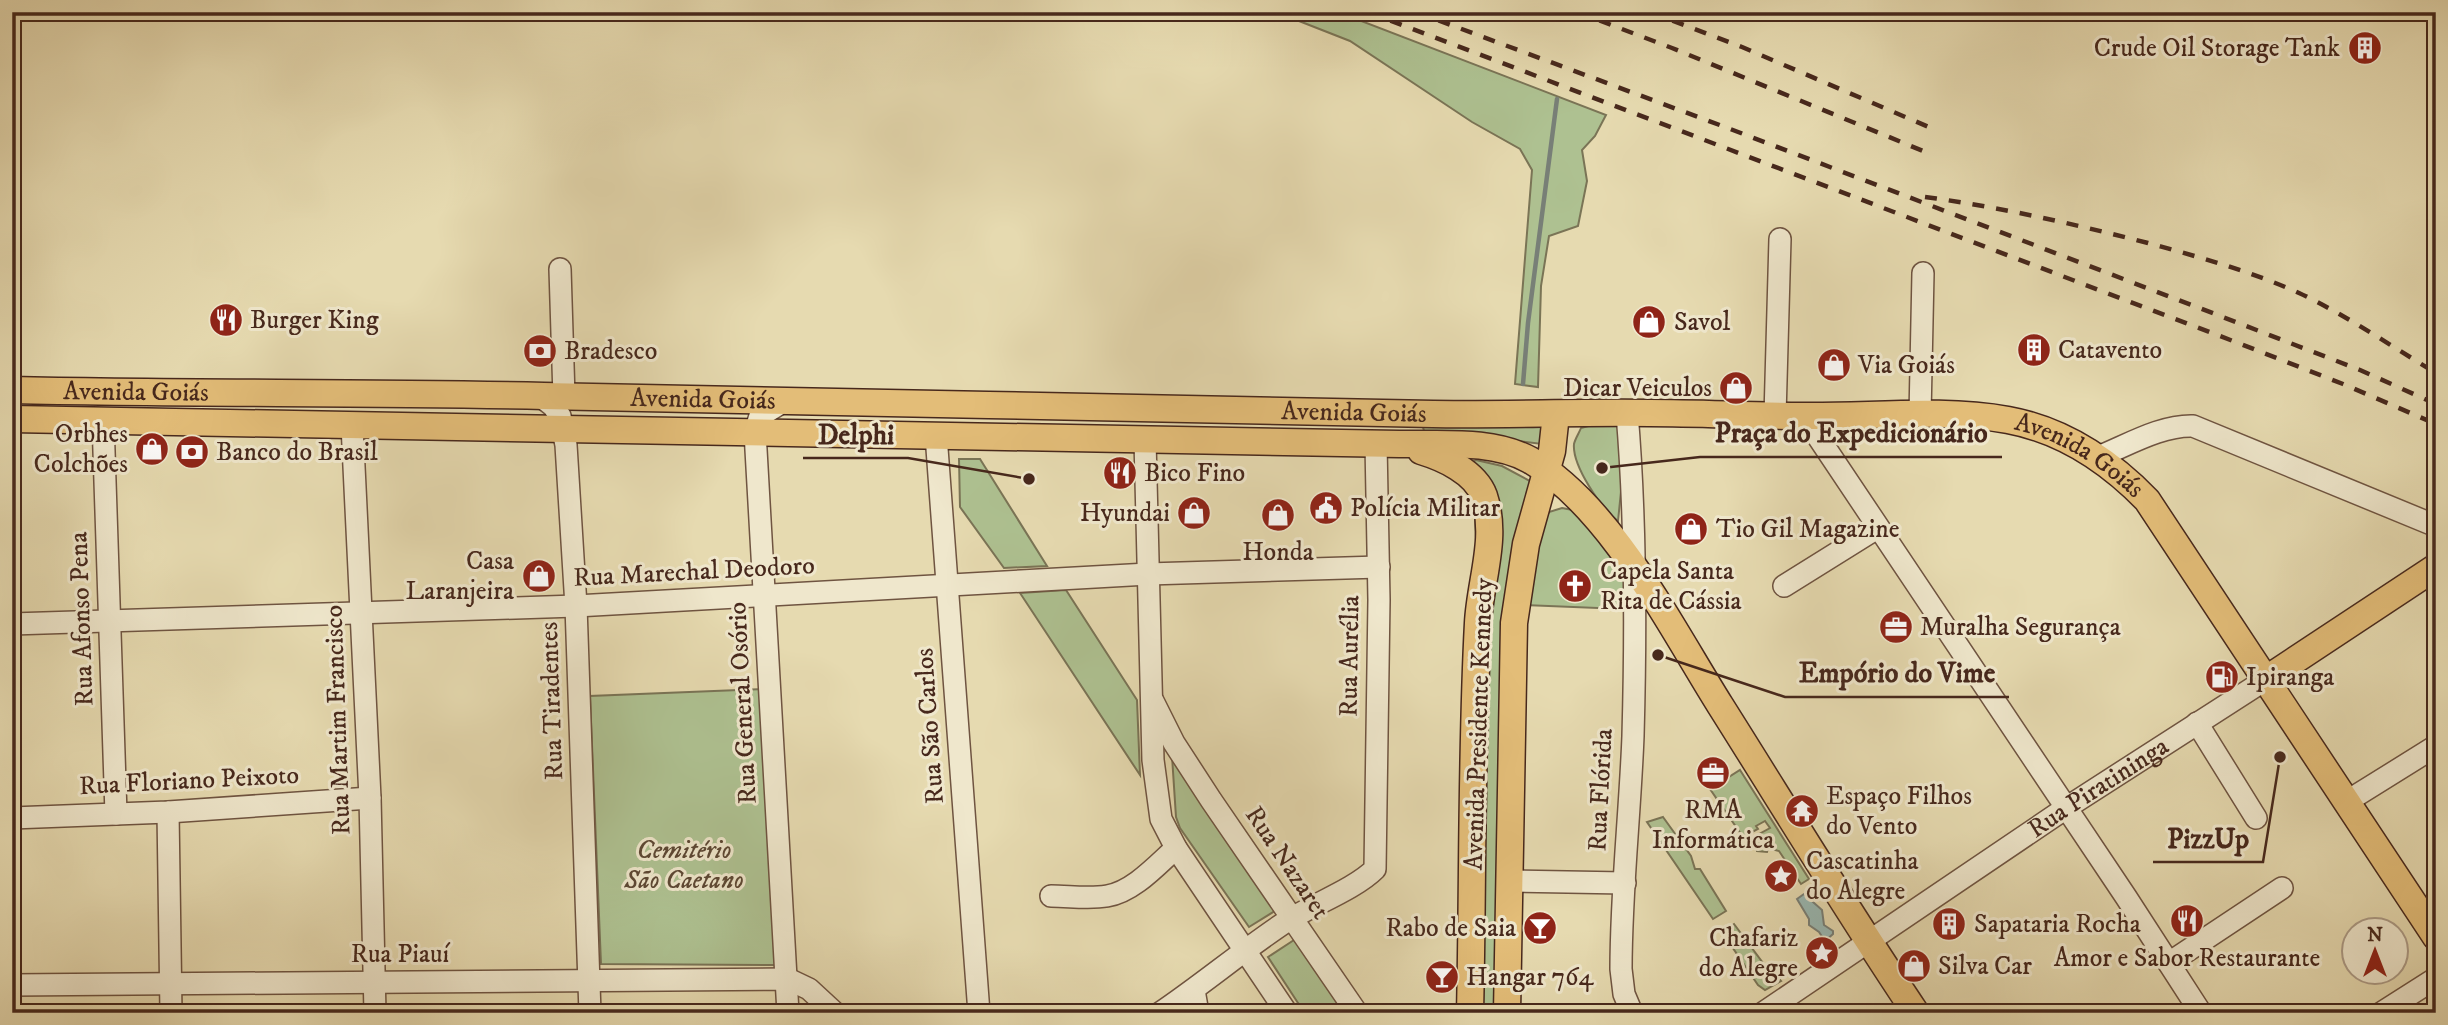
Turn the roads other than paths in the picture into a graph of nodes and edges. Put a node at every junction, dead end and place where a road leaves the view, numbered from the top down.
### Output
1 (1780, 239) dead end
2 (560, 269) dead end
3 (1923, 273) dead end
4 (12, 390) edge
5 (552, 396) junction
6 (781, 402) junction
7 (1627, 413) junction
8 (1458, 414) junction
9 (1556, 414) junction
10 (1920, 415) junction
11 (1775, 416) junction
12 (1804, 416) junction
13 (12, 419) edge
14 (103, 421) junction
15 (352, 425) junction
16 (564, 429) junction
17 (755, 432) junction
18 (936, 435) junction
19 (1145, 440) junction
20 (1388, 444) junction
21 (2098, 457) junction
22 (1548, 472) junction
23 (2436, 526) edge
24 (1877, 528) junction
25 (1378, 567) junction
26 (2436, 567) edge
27 (1634, 568) junction
28 (1148, 574) junction
29 (948, 586) junction
30 (1784, 586) dead end
31 (765, 597) junction
32 (576, 606) junction
33 (362, 612) junction
34 (110, 622) junction
35 (12, 624) edge
36 (2265, 680) junction
37 (1150, 693) junction
38 (2197, 723) junction
39 (1174, 743) junction
40 (2436, 746) edge
41 (1153, 760) junction
42 (370, 798) junction
43 (2346, 802) junction
44 (2066, 808) junction
45 (168, 812) junction
46 (117, 814) junction
47 (12, 818) edge
48 (2256, 818) dead end
49 (1176, 848) junction
50 (1509, 881) junction
51 (1625, 883) junction
52 (2281, 888) dead end
53 (1051, 895) dead end
54 (1291, 919) junction
55 (2436, 937) edge
56 (1869, 942) junction
57 (1245, 948) junction
58 (2169, 963) junction
59 (2436, 978) edge
60 (788, 979) junction
61 (590, 981) junction
62 (374, 982) junction
63 (170, 984) junction
64 (12, 985) edge
65 (1194, 990) junction
66 (171, 1013) edge
67 (375, 1013) edge
68 (590, 1013) edge
69 (788, 1013) edge
70 (835, 1013) edge
71 (979, 1013) edge
72 (1160, 1013) edge
73 (1198, 1013) edge
74 (1287, 1013) edge
75 (1357, 1013) edge
76 (1470, 1013) edge
77 (1507, 1013) edge
78 (1632, 1013) edge
79 (1763, 1013) edge
80 (1916, 1013) edge
81 (2201, 1013) edge
82 (2381, 1013) edge

1 - 11 street
2 - 5 street
3 - 10 street
4 - 5 main road, Avenida Goiás
5 - 6 main road, Avenida Goiás
5 - 16 street, Rua Tiradentes
6 - 8 main road, Avenida Goiás
6 - 17 street
7 - 9 main road, Avenida Goiás
7 - 11 main road, Avenida Goiás
7 - 27 street, Rua Flórida
8 - 9 main road, Avenida Goiás
8 - 20 main road
9 - 22 main road, Avenida Presidente Kennedy
10 - 12 main road, Avenida Goiás
10 - 21 main road, Avenida Goiás
11 - 12 main road, Avenida Goiás
12 - 24 street
13 - 14 main road, Avenida Goiás
14 - 15 main road, Avenida Goiás
14 - 34 street, Rua Afonso Pena
15 - 16 main road, Avenida Goiás
15 - 33 street, Rua Martim Francisco
16 - 17 main road, Avenida Goiás
16 - 32 street, Rua Tiradentes
17 - 18 main road, Avenida Goiás
17 - 31 street, Rua General Osório
18 - 19 main road, Avenida Goiás
18 - 29 street, Rua São Carlos
19 - 20 main road, Avenida Goiás
19 - 28 street
20 - 22 main road, Avenida Goiás
20 - 25 street, Rua Aurélia
20 - 76 main road, Avenida Presidente Kennedy
21 - 23 street
21 - 36 main road, Avenida Goiás
22 - 27 main road, Avenida Goiás
22 - 50 main road, Avenida Presidente Kennedy
24 - 30 street
24 - 44 street
25 - 28 street, Rua Marechal Deodoro
25 - 54 street, Rua Aurélia
26 - 36 main road, Rua Piratininga
27 - 51 street, Rua Flórida
27 - 56 main road, Avenida Goiás
28 - 29 street, Rua Marechal Deodoro
28 - 37 street
29 - 31 street, Rua Marechal Deodoro
29 - 71 street, Rua São Carlos
31 - 32 street, Rua Marechal Deodoro
31 - 60 street, Rua General Osório
32 - 33 street, Rua Marechal Deodoro
32 - 61 street, Rua Tiradentes
33 - 34 street, Rua Marechal Deodoro
33 - 42 street, Rua Martim Francisco
34 - 35 street, Rua Marechal Deodoro
34 - 46 street, Rua Afonso Pena
36 - 38 street, Rua Piratininga
36 - 43 main road, Avenida Goiás
37 - 39 street, Rua Nazaret
37 - 41 street
38 - 44 street, Rua Piratininga
38 - 48 street
39 - 41 street
39 - 54 street, Rua Nazaret
40 - 43 street
41 - 49 street
42 - 45 street, Rua Floriano Peixoto
42 - 62 street, Rua Martim Francisco
43 - 55 main road, Avenida Goiás
44 - 56 street, Rua Piratininga
44 - 58 street
45 - 46 street, Rua Floriano Peixoto
45 - 63 street
46 - 47 street, Rua Floriano Peixoto
49 - 53 street
49 - 57 street
50 - 51 street
50 - 77 main road, Avenida Presidente Kennedy
51 - 78 street, Rua Flórida
52 - 58 street
54 - 57 street
54 - 75 street, Rua Nazaret
56 - 79 street, Rua Piratininga
56 - 80 main road, Avenida Goiás
57 - 65 street
57 - 74 street
58 - 81 street
59 - 82 street
60 - 61 street, Rua Piauí
60 - 69 street, Rua General Osório
60 - 70 street
61 - 62 street, Rua Piauí
61 - 68 street, Rua Tiradentes
62 - 63 street, Rua Piauí
62 - 67 street, Rua Martim Francisco
63 - 64 street, Rua Piauí
63 - 66 street
65 - 72 street
65 - 73 street

